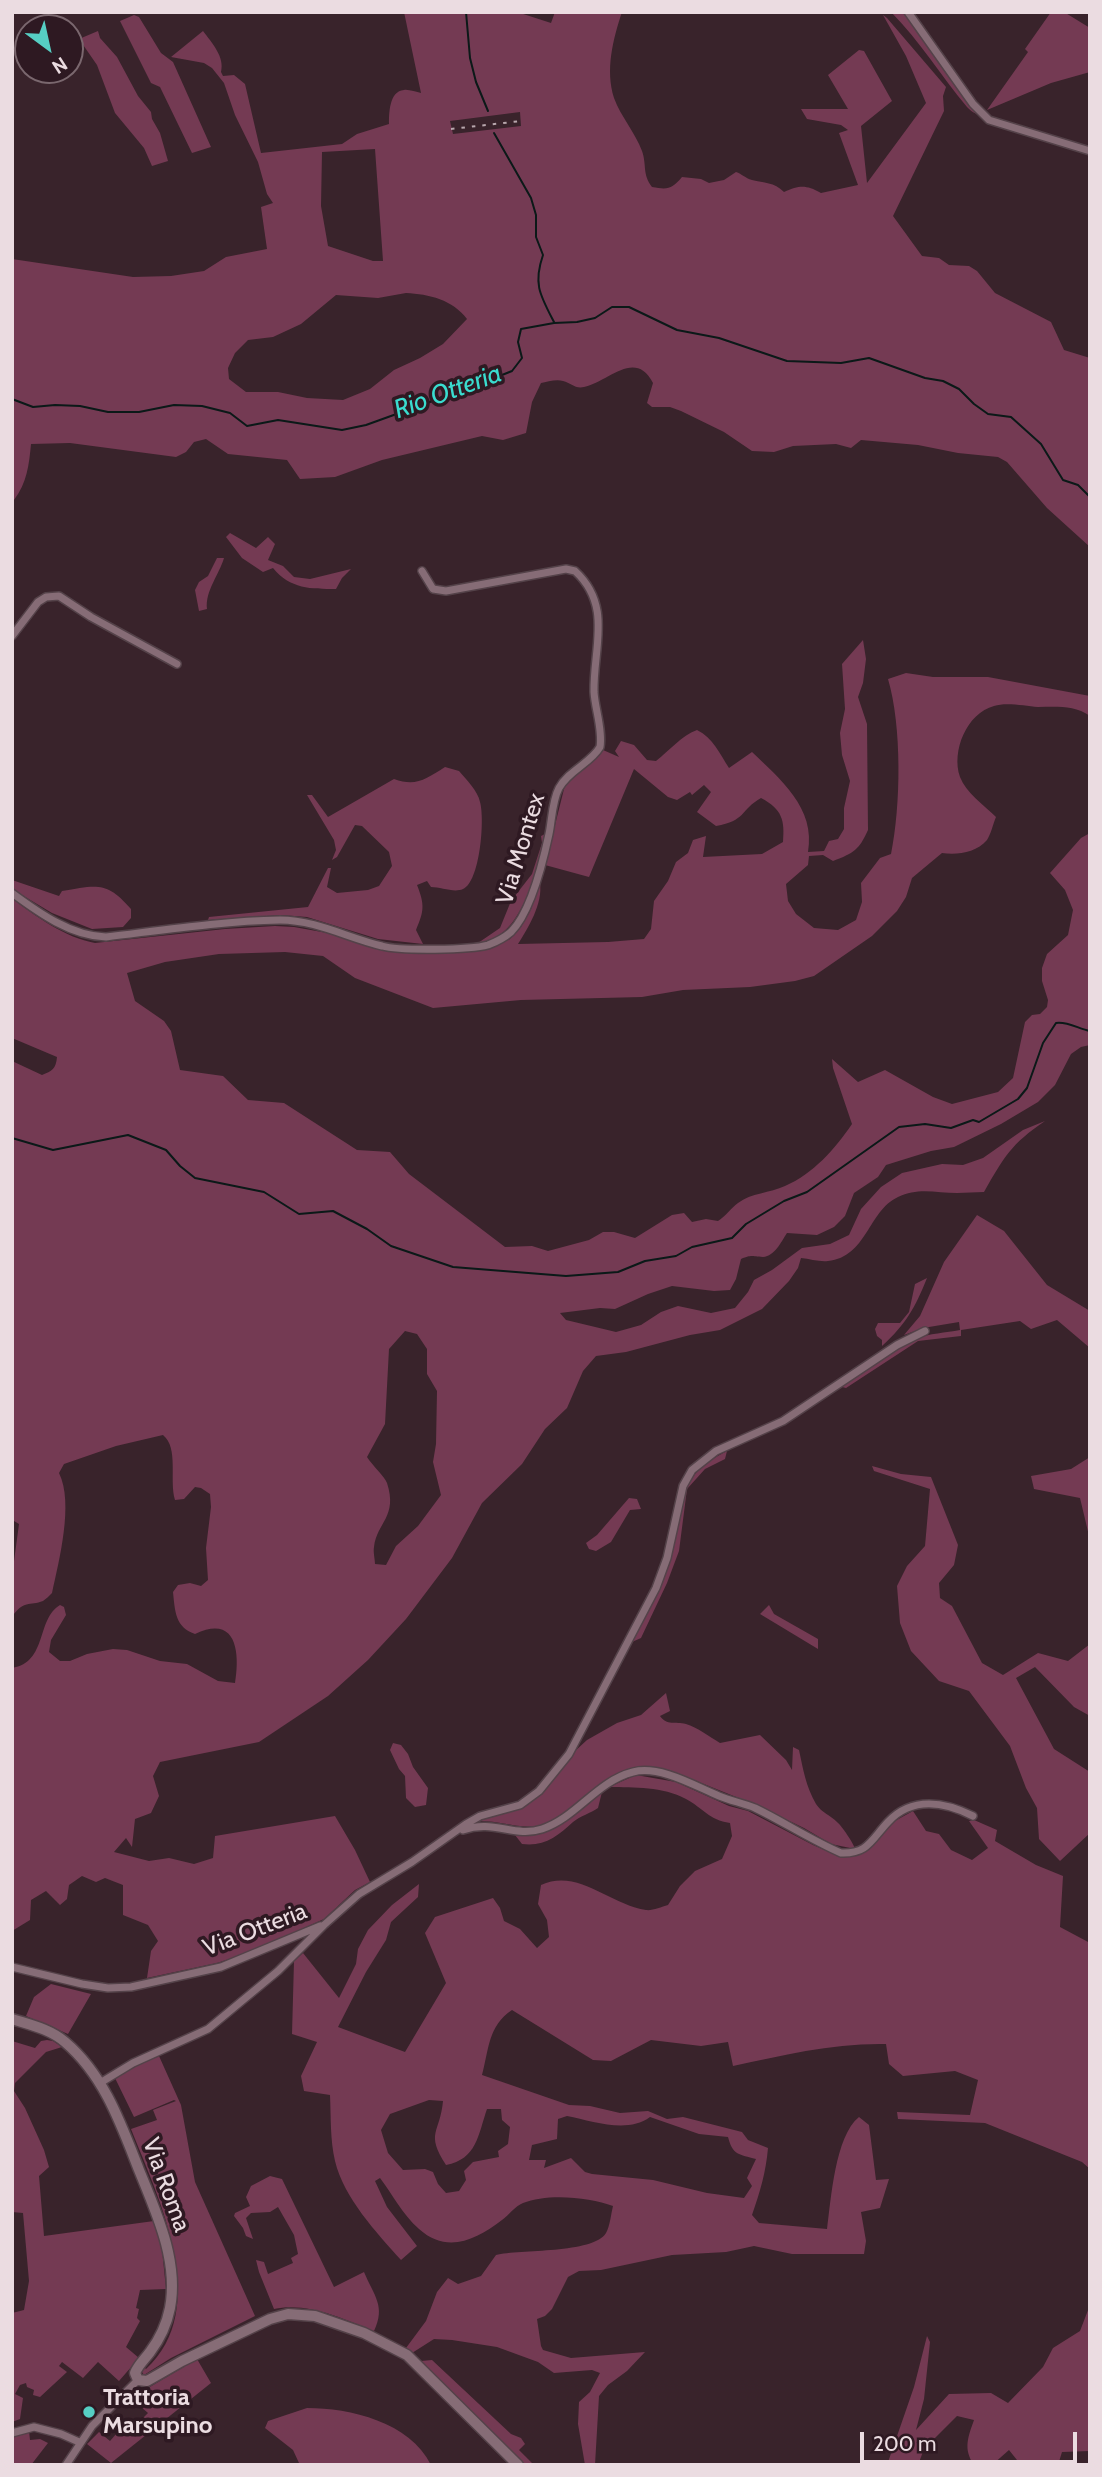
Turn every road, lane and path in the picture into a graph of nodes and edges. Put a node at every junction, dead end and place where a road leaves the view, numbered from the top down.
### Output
1 (908, 12) edge
2 (1090, 151) edge
3 (422, 571) dead end
4 (12, 636) edge
5 (177, 664) dead end
6 (12, 893) edge
7 (925, 1331) dead end
8 (973, 1816) dead end
9 (452, 1833) junction
10 (324, 1925) junction
11 (12, 1967) edge
12 (12, 2019) edge
13 (100, 2083) junction
14 (138, 2379) junction
15 (12, 2433) edge
16 (79, 2442) junction
17 (66, 2465) edge
18 (518, 2465) edge

1 - 2 street
3 - 6 street, Via Montex
4 - 5 street
7 - 9 street
8 - 9 street
9 - 10 street
10 - 11 street, Via Otteria
10 - 13 street, Via Otteria
12 - 13 main road, Via Roma
13 - 14 main road, Via Roma
14 - 16 street, Via Roma
14 - 18 main road
15 - 16 street
16 - 17 street, Via Roma

